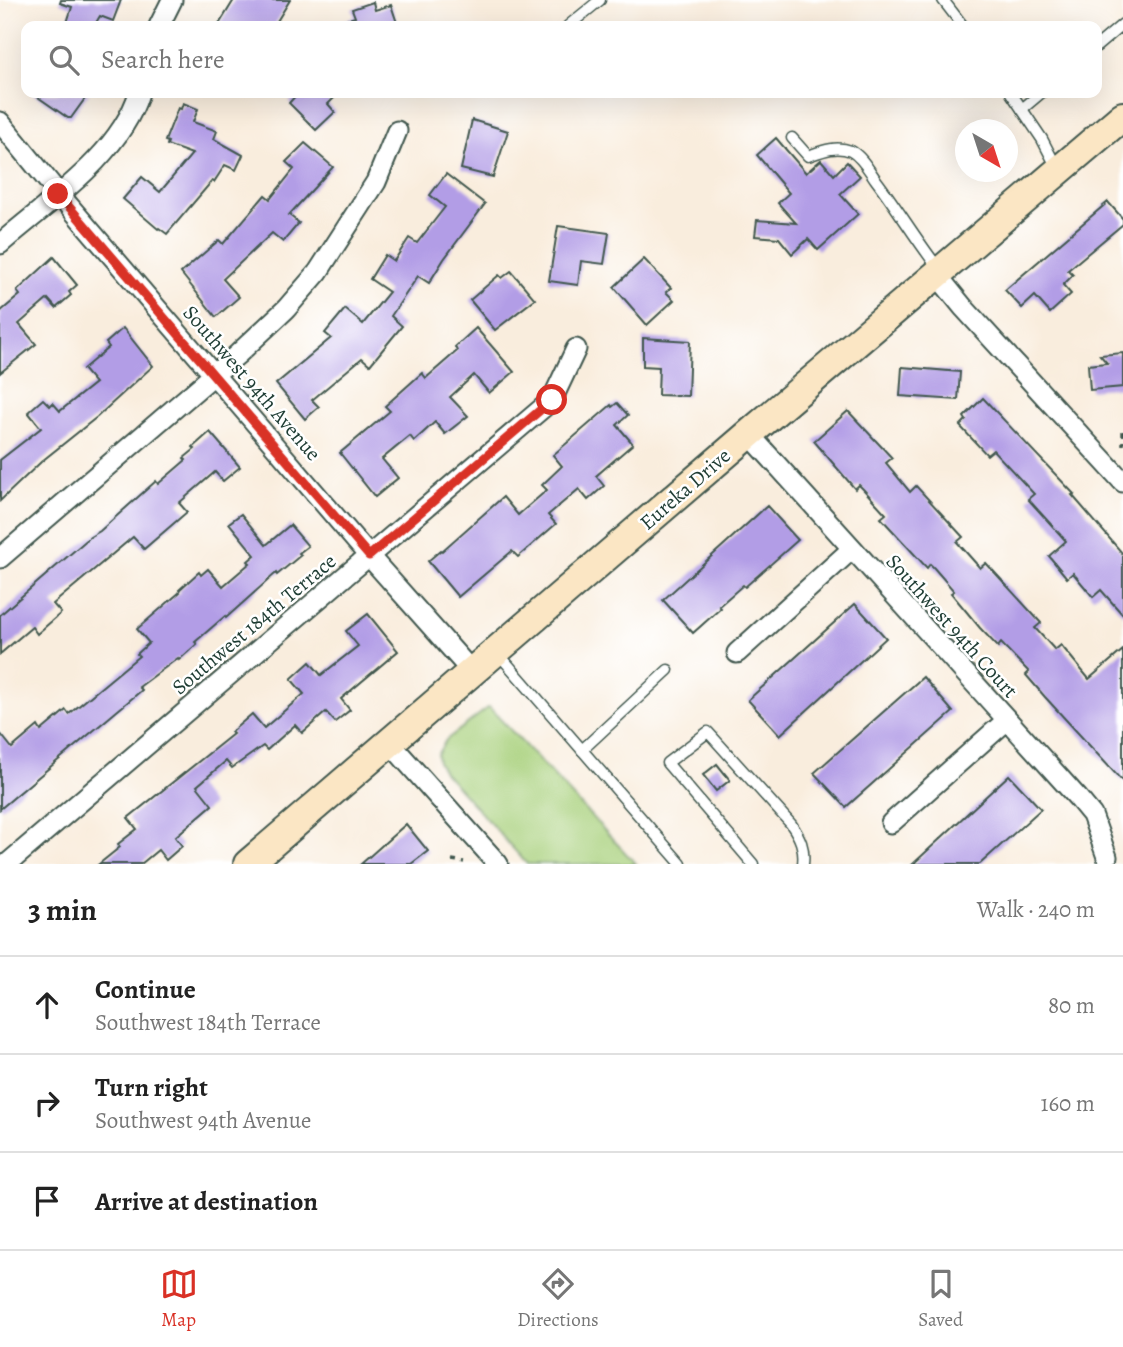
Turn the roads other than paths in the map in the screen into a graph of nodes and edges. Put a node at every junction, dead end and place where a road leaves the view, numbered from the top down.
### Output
1 (172, 0) edge
2 (600, 0) edge
3 (943, 0) edge
4 (162, 21) edge
5 (574, 21) edge
6 (959, 21) edge
7 (1123, 24) edge
8 (1102, 42) edge
9 (137, 98) edge
10 (1014, 98) edge
11 (1035, 98) edge
12 (1022, 109) junction
13 (1123, 116) edge
14 (0, 122) edge
15 (397, 131) dead end
16 (792, 138) dead end
17 (1059, 171) junction
18 (58, 194) junction
19 (0, 244) edge
20 (939, 273) junction
21 (576, 349) dead end
22 (214, 374) junction
23 (748, 434) junction
24 (1120, 473) edge
25 (852, 549) junction
26 (369, 556) junction
27 (0, 558) edge
28 (496, 651) junction
29 (737, 653) dead end
30 (668, 670) dead end
31 (472, 672) junction
32 (1007, 720) junction
33 (390, 743) junction
34 (582, 750) junction
35 (891, 823) dead end
36 (1107, 857) dead end
37 (495, 863) edge
38 (7, 864) edge
39 (248, 864) edge
40 (681, 864) edge
41 (753, 864) edge
42 (803, 864) edge

1 - 4 street
2 - 5 lane
3 - 6 lane
7 - 8 lane
9 - 18 street
10 - 12 lane
11 - 12 lane
12 - 17 lane
13 - 17 main road, Eureka Drive
14 - 18 street, Southwest 94th Avenue
15 - 22 street
16 - 20 lane
17 - 20 main road, Eureka Drive
18 - 19 street
18 - 22 street, Southwest 94th Avenue
20 - 23 main road, Eureka Drive
20 - 24 street
21 - 26 street, Southwest 184th Terrace
22 - 26 street, Southwest 94th Avenue
22 - 27 street
23 - 25 street, Southwest 94th Court
23 - 28 main road, Eureka Drive
25 - 29 street
25 - 32 street, Southwest 94th Court
26 - 31 street, Southwest 94th Avenue
26 - 38 street, Southwest 184th Terrace
28 - 31 main road, Eureka Drive
28 - 34 lane
30 - 34 lane
31 - 33 main road, Eureka Drive
32 - 35 street
32 - 36 street, Southwest 94th Court
33 - 37 street
33 - 39 main road, Eureka Drive
34 - 40 lane
41 - 42 lane

